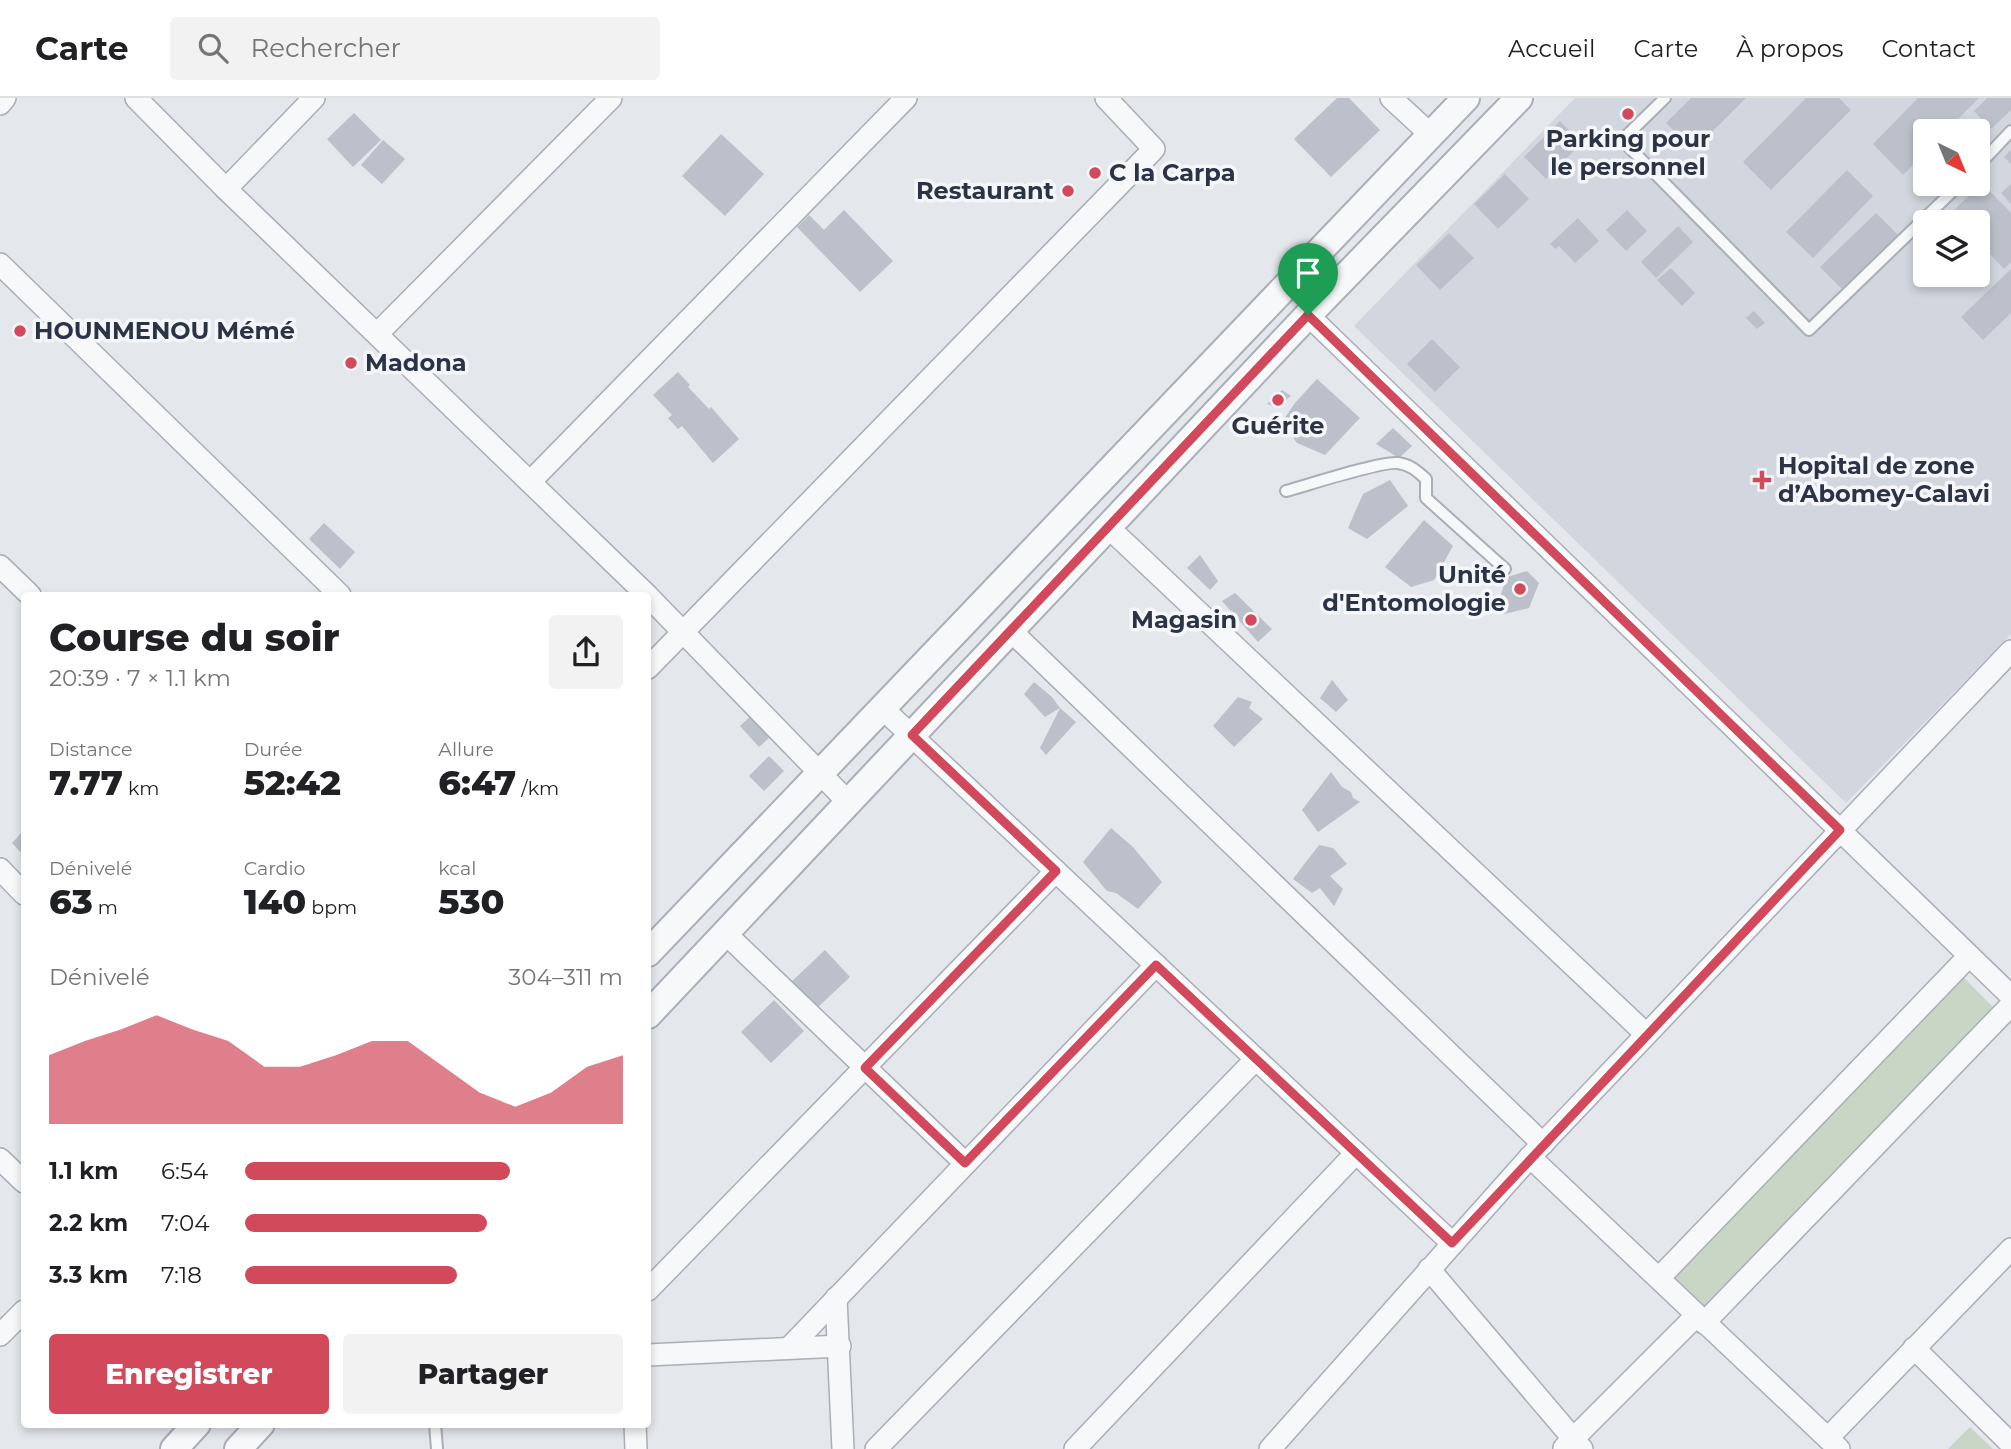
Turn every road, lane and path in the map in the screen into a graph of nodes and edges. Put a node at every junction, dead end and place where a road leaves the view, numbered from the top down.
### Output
1 (5, 98) edge
2 (136, 98) edge
3 (314, 98) edge
4 (611, 98) edge
5 (906, 98) edge
6 (1106, 98) edge
7 (1391, 98) edge
8 (1466, 98) edge
9 (1520, 98) edge
10 (1665, 98) edge
11 (0, 104) edge
12 (2011, 131) edge
13 (1431, 135) junction
14 (1990, 153) edge
15 (226, 189) junction
16 (1948, 196) edge
17 (0, 264) edge
18 (1308, 315) junction
19 (378, 333) junction
20 (530, 482) junction
21 (1286, 491) dead end
22 (1108, 527) junction
23 (0, 566) edge
24 (1505, 569) dead end
25 (27, 592) edge
26 (337, 592) edge
27 (644, 592) edge
28 (651, 599) edge
29 (1010, 630) junction
30 (684, 631) junction
31 (2011, 651) edge
32 (651, 665) edge
33 (882, 708) junction
34 (912, 735) junction
35 (820, 772) junction
36 (848, 802) junction
37 (1840, 830) junction
38 (0, 869) edge
39 (1056, 871) junction
40 (21, 891) edge
41 (725, 933) junction
42 (651, 950) edge
43 (1969, 956) junction
44 (1156, 965) junction
45 (2006, 982) edge
46 (2011, 1005) edge
47 (651, 1012) edge
48 (1646, 1034) junction
49 (1256, 1059) junction
50 (865, 1068) junction
51 (1537, 1150) junction
52 (1356, 1153) junction
53 (0, 1159) edge
54 (965, 1163) junction
55 (21, 1179) edge
56 (1452, 1243) junction
57 (2011, 1249) edge
58 (1429, 1269) junction
59 (1659, 1278) junction
60 (651, 1287) edge
61 (836, 1298) junction
62 (21, 1314) edge
63 (1700, 1319) junction
64 (0, 1335) edge
65 (840, 1346) junction
66 (1923, 1346) junction
67 (790, 1347) junction
68 (651, 1355) edge
69 (2011, 1424) edge
70 (193, 1428) edge
71 (257, 1428) edge
72 (435, 1428) edge
73 (635, 1428) edge
74 (1833, 1443) edge
75 (2011, 1444) edge
76 (1572, 1446) edge
77 (174, 1449) edge
78 (237, 1449) edge
79 (437, 1449) edge
80 (636, 1449) edge
81 (843, 1449) edge
82 (876, 1449) edge
83 (1074, 1449) edge
84 (1270, 1449) edge

1 - 11 street
2 - 15 street
3 - 15 street
4 - 19 street
5 - 20 street
6 - 30 street
7 - 13 street
8 - 13 street
9 - 18 street
10 - 16 lane
12 - 14 lane
13 - 33 street
15 - 19 street
17 - 26 street
18 - 22 street
18 - 37 street
19 - 20 street
20 - 27 street
21 - 24 lane
22 - 29 street
22 - 48 street
23 - 25 street
28 - 30 street
29 - 34 street
29 - 51 street
30 - 32 street
30 - 35 street
31 - 37 street
33 - 34 street
33 - 35 street
34 - 36 street
34 - 39 street
35 - 36 street
35 - 42 street
36 - 41 street
37 - 43 street
37 - 48 street
38 - 40 street
39 - 44 street
39 - 50 street
41 - 47 street
41 - 50 street
43 - 45 street
43 - 59 street
44 - 49 street
44 - 54 street
46 - 63 street
48 - 51 street
49 - 52 street
49 - 82 street
50 - 54 street
50 - 60 street
51 - 56 street
51 - 59 street
52 - 56 street
52 - 83 street
53 - 55 street
54 - 61 street
56 - 58 street
57 - 66 street
58 - 76 street
58 - 84 street
59 - 63 street
61 - 65 street
61 - 67 street
62 - 64 street
63 - 74 street
63 - 76 street
65 - 67 street
65 - 81 street
66 - 69 street
66 - 74 street
66 - 75 street
67 - 68 street
70 - 77 street
71 - 78 street
72 - 79 lane
73 - 80 street

